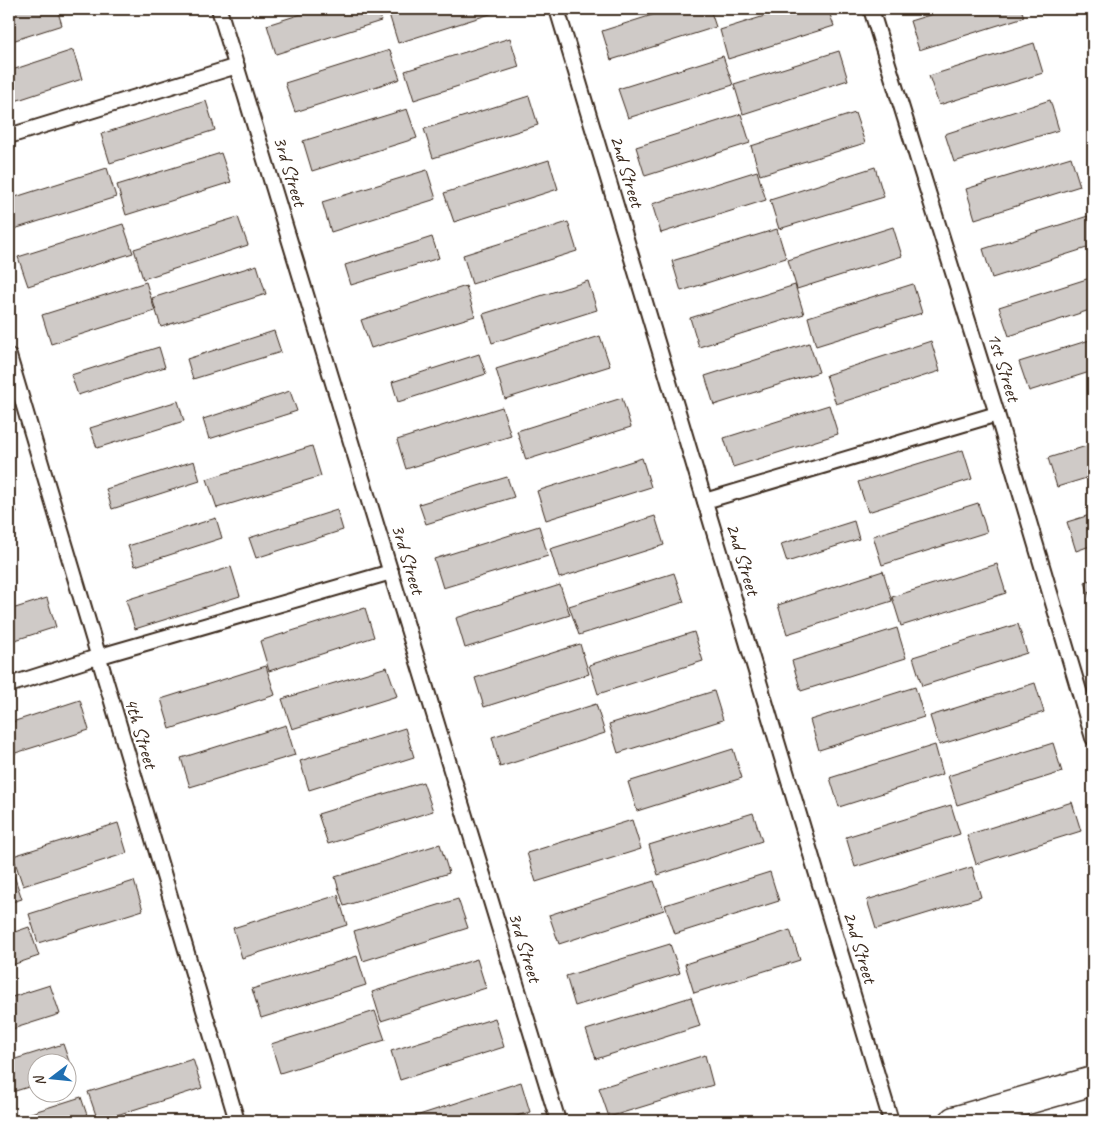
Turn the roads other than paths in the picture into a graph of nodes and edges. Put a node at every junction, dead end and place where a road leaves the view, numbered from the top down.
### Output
1 (219, 9) edge
2 (557, 9) edge
3 (871, 9) edge
4 (238, 66) junction
5 (9, 136) edge
6 (9, 356) edge
7 (997, 414) junction
8 (705, 501) junction
9 (391, 572) junction
10 (97, 657) junction
11 (9, 685) edge
12 (1093, 738) edge
13 (1093, 1081) edge
14 (237, 1121) edge
15 (558, 1121) edge
16 (891, 1121) edge
17 (954, 1121) edge

1 - 4 lane, 3rd Street
2 - 8 lane, 2nd Street
3 - 7 lane, 1st Street
4 - 5 lane
4 - 9 lane, 3rd Street
6 - 10 lane, 4th Street
7 - 8 lane
7 - 12 lane, 1st Street
8 - 16 lane, 2nd Street
9 - 10 lane
9 - 15 lane, 3rd Street
10 - 11 lane
10 - 14 lane, 4th Street
13 - 17 street

